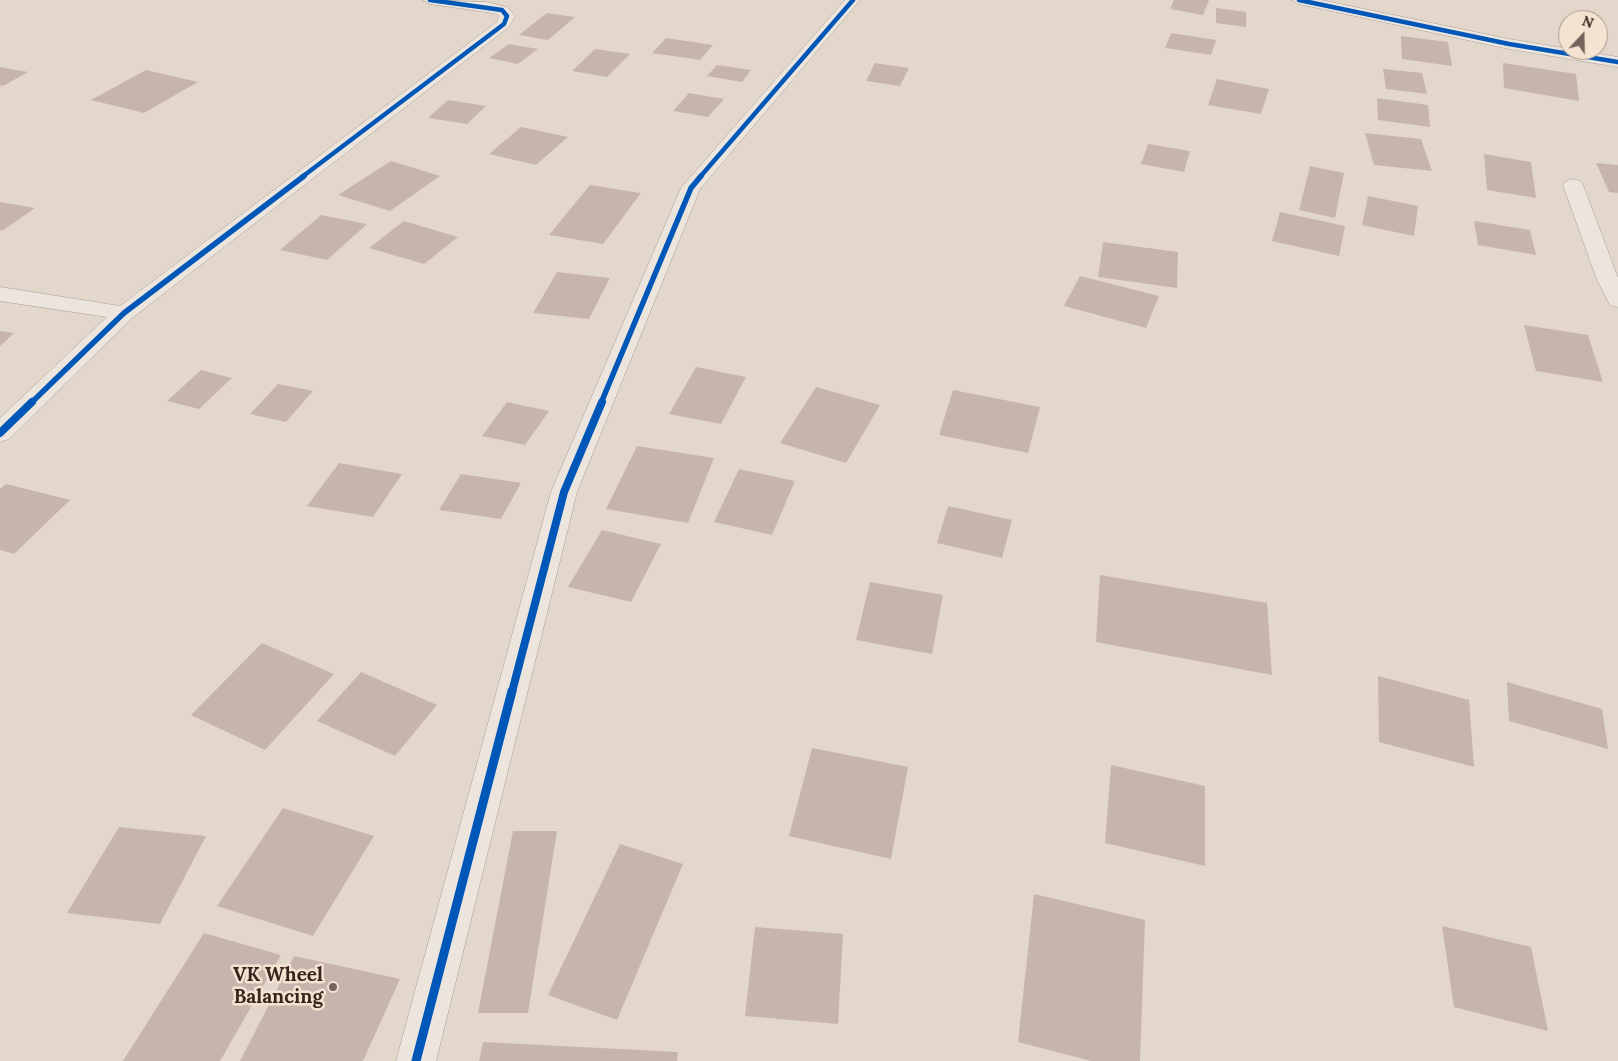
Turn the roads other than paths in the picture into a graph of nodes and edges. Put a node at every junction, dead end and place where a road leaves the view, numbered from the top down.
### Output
1 (430, 0) edge
2 (853, 0) edge
3 (1299, 0) edge
4 (1618, 62) edge
5 (1573, 185) dead end
6 (0, 294) edge
7 (1618, 300) edge
8 (124, 313) junction
9 (0, 433) edge
10 (416, 1061) edge

1 - 8 street
2 - 10 street
3 - 4 street
5 - 7 street
6 - 8 street
8 - 9 street

